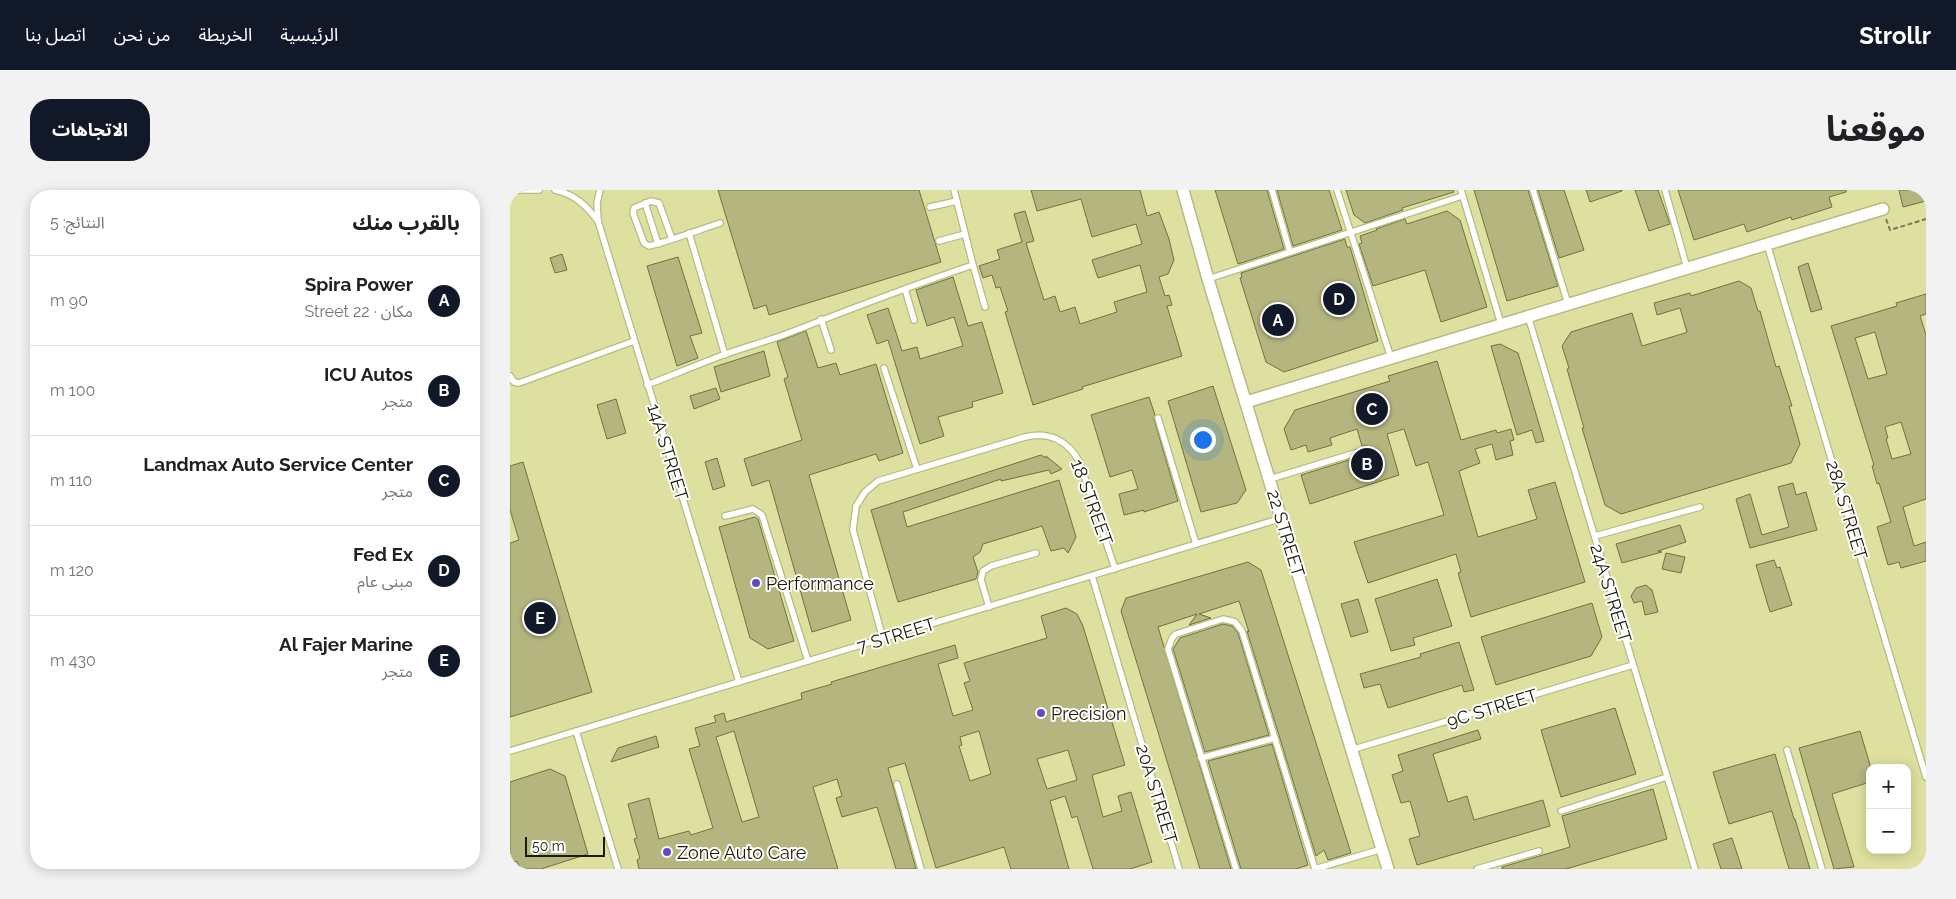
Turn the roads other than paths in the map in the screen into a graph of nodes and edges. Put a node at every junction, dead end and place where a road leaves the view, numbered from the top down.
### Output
1 (510, 190) edge
2 (539, 190) edge
3 (555, 190) edge
4 (600, 190) edge
5 (954, 190) edge
6 (1272, 190) edge
7 (1337, 190) edge
8 (1533, 190) edge
9 (1665, 190) edge
10 (1184, 192) edge
11 (1462, 193) edge
12 (956, 201) junction
13 (645, 203) junction
14 (930, 207) dead end
15 (1883, 209) road end
16 (598, 221) junction
17 (720, 223) dead end
18 (1350, 232) junction
19 (690, 233) junction
20 (965, 234) junction
21 (672, 239) junction
22 (939, 240) dead end
23 (658, 244) junction
24 (1767, 244) junction
25 (1290, 252) junction
26 (973, 265) junction
27 (1687, 268) junction
28 (1208, 279) junction
29 (905, 289) junction
30 (1568, 304) junction
31 (985, 307) dead end
32 (1528, 316) junction
33 (822, 319) junction
34 (914, 320) dead end
35 (1501, 324) junction
36 (634, 342) junction
37 (831, 350) dead end
38 (725, 355) junction
39 (1391, 358) junction
40 (884, 368) dead end
41 (510, 376) edge
42 (648, 385) junction
43 (1246, 402) junction
44 (1158, 418) dead end
45 (1365, 450) dead end
46 (917, 470) junction
47 (1270, 479) junction
48 (1700, 507) dead end
49 (725, 516) dead end
50 (1282, 518) junction
51 (1594, 536) junction
52 (1196, 544) junction
53 (1036, 553) dead end
54 (1115, 569) junction
55 (1092, 576) junction
56 (989, 607) junction
57 (883, 639) junction
58 (808, 662) junction
59 (1633, 665) junction
60 (739, 682) junction
61 (576, 731) junction
62 (1275, 738) junction
63 (1352, 750) junction
64 (1787, 750) dead end
65 (510, 751) edge
66 (1201, 758) junction
67 (1667, 777) junction
68 (1926, 777) edge
69 (897, 784) dead end
70 (1561, 810) dead end
71 (1382, 849) junction
72 (1539, 851) dead end
73 (618, 869) edge
74 (921, 869) edge
75 (1180, 869) edge
76 (1236, 869) edge
77 (1315, 869) edge
78 (1388, 869) edge
79 (1477, 869) edge
80 (1695, 869) edge
81 (1822, 869) edge

1 - 2 lane
3 - 16 lane, 14A STREET
4 - 16 lane, 14A STREET
5 - 12 lane
6 - 25 lane
7 - 18 lane
8 - 30 lane
9 - 27 lane
10 - 28 street, 22 STREET
11 - 18 lane
11 - 35 lane
12 - 14 lane
12 - 20 lane
13 - 21 lane
13 - 23 lane
13 - 23 lane
15 - 24 street
16 - 36 lane, 14A STREET
17 - 19 lane
18 - 25 lane
18 - 39 lane
19 - 21 lane
19 - 38 lane
20 - 22 lane
20 - 26 lane
21 - 23 lane
24 - 27 street
24 - 68 lane, 28A STREET
25 - 28 lane
26 - 29 lane
26 - 31 lane
27 - 30 street
28 - 43 street, 22 STREET
29 - 33 lane
29 - 34 lane
30 - 32 street
32 - 35 street
32 - 51 lane, 24A STREET
33 - 37 lane
33 - 38 lane
35 - 39 street
36 - 41 lane
36 - 42 lane, 14A STREET
38 - 42 lane
39 - 43 street
40 - 46 lane
42 - 60 lane, 14A STREET
43 - 47 street, 22 STREET
44 - 52 lane
45 - 47 lane
46 - 54 lane, 18 STREET
46 - 57 lane, 18 STREET
47 - 50 street, 22 STREET
48 - 51 lane
49 - 58 lane
50 - 52 lane, 7 STREET
50 - 63 street, 22 STREET
51 - 59 lane, 24A STREET
52 - 54 lane, 7 STREET
53 - 56 lane
54 - 55 lane, 7 STREET
55 - 56 lane, 7 STREET
55 - 75 lane, 20A STREET
56 - 57 lane, 7 STREET
57 - 58 lane, 7 STREET
58 - 60 lane, 7 STREET
59 - 63 lane, 9C STREET
59 - 67 lane, 24A STREET
60 - 61 lane, 7 STREET
61 - 65 lane, 7 STREET
61 - 73 lane
62 - 66 lane
62 - 66 lane
62 - 77 lane
63 - 71 street, 22 STREET
64 - 81 lane
66 - 76 lane
67 - 70 lane
67 - 80 lane, 24A STREET
69 - 74 lane
71 - 77 lane
71 - 78 street, 22 STREET
72 - 79 lane

